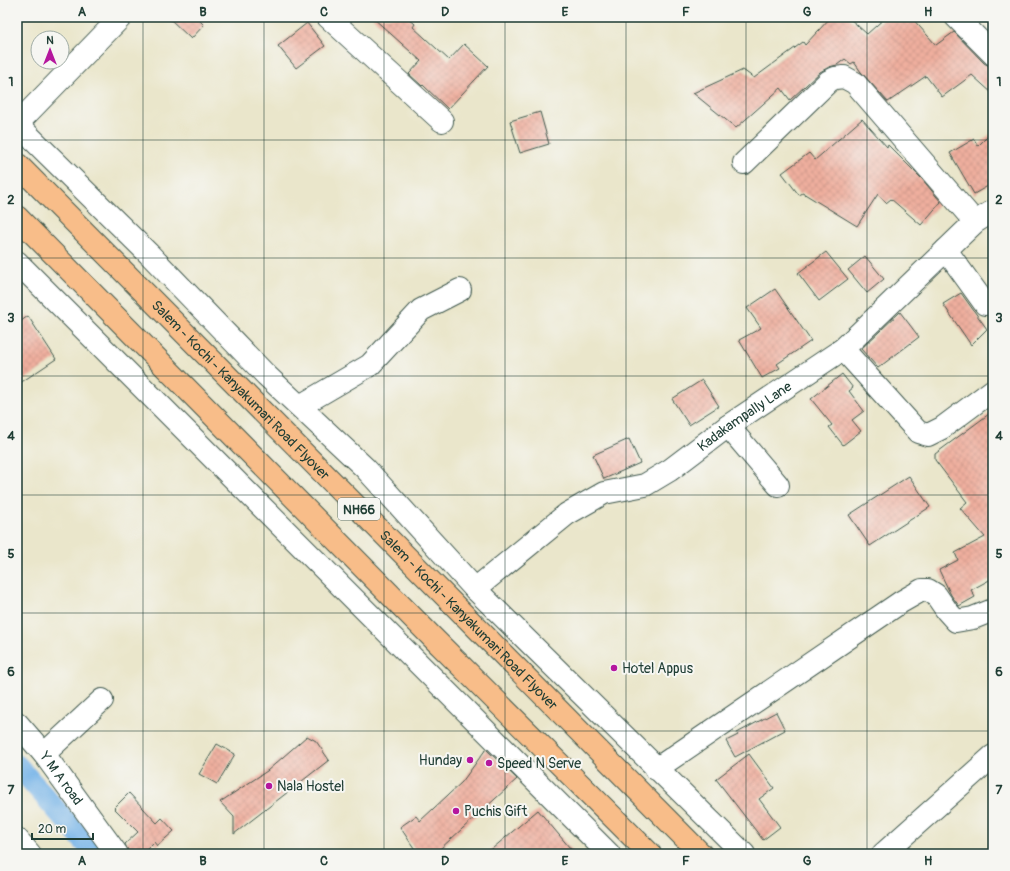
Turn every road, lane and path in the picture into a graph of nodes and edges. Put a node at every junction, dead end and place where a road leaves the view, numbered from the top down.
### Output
1 (121, 17) edge
2 (329, 17) edge
3 (956, 17) edge
4 (993, 54) edge
5 (442, 121) dead end
6 (17, 124) edge
7 (744, 163) dead end
8 (17, 164) edge
9 (17, 217) edge
10 (984, 217) edge
11 (946, 250) junction
12 (17, 262) edge
13 (460, 290) dead end
14 (985, 304) dead end
15 (843, 349) junction
16 (993, 390) edge
17 (300, 406) junction
18 (728, 426) junction
19 (778, 485) dead end
20 (475, 589) junction
21 (993, 610) edge
22 (102, 700) dead end
23 (17, 723) edge
24 (44, 754) junction
25 (993, 756) edge
26 (656, 769) junction
27 (17, 839) edge
28 (30, 854) edge
29 (117, 854) edge
30 (609, 854) edge
31 (650, 854) edge
32 (701, 854) edge
33 (744, 854) edge
34 (883, 854) edge

1 - 6 street
2 - 5 street
3 - 4 street
6 - 17 street
7 - 10 street
8 - 32 highway, Salem - Kochi - Kanyakumari Road Flyover / NH66
9 - 31 highway, NH66
10 - 11 street, Kadakampally Lane
11 - 14 street
11 - 15 street, Kadakampally Lane
12 - 30 street
13 - 17 street
15 - 16 street
15 - 18 street, Kadakampally Lane
17 - 20 street
18 - 19 street
18 - 20 street, Kadakampally Lane
20 - 26 street
21 - 26 street
22 - 24 street
23 - 24 street, Y M A road
24 - 29 street, Y M A road
25 - 34 street
26 - 33 street
27 - 28 street

